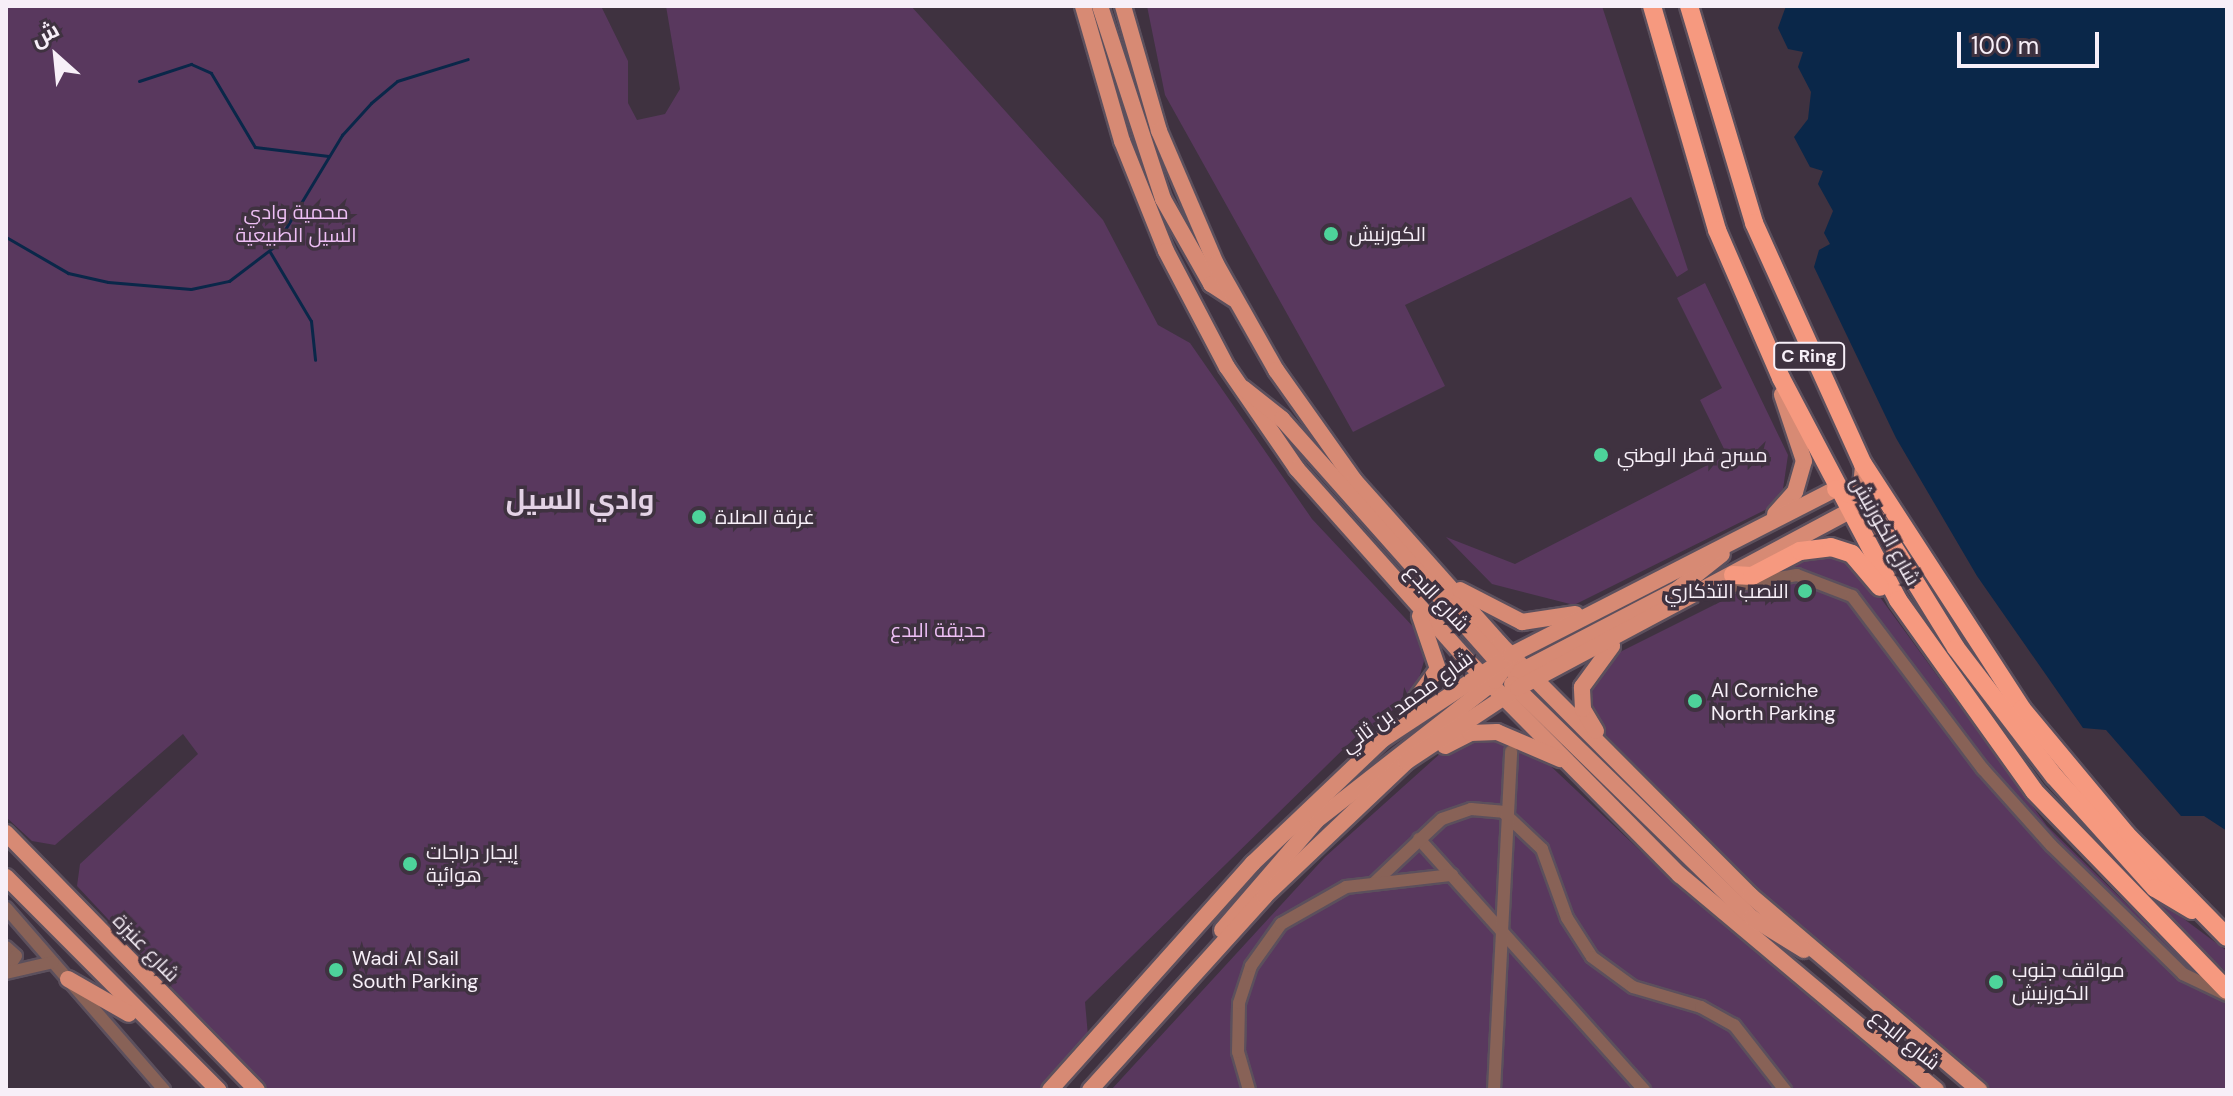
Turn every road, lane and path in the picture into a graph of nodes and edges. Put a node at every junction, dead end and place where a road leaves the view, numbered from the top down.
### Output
1 (1083, 6) edge
2 (1100, 6) edge
3 (1123, 6) edge
4 (1652, 6) edge
5 (1689, 6) edge
6 (1234, 299) junction
7 (1781, 378) junction
8 (1239, 385) junction
9 (1863, 464) junction
10 (1836, 489) junction
11 (1860, 495) junction
12 (1849, 511) junction
13 (1759, 528) junction
14 (1731, 543) junction
15 (1435, 573) junction
16 (1733, 575) junction
17 (1826, 581) joint
18 (1707, 590) junction
19 (1898, 600) junction
20 (1606, 604) junction
21 (1418, 606) junction
22 (1625, 633) junction
23 (1507, 676) junction
24 (1382, 740) junction
25 (1511, 751) dead end
26 (1566, 761) junction
27 (1406, 762) junction
28 (1634, 780) junction
29 (1508, 816) junction
30 (6, 833) edge
31 (1419, 839) junction
32 (1452, 875) junction
33 (6, 877) edge
34 (1374, 883) junction
35 (6, 908) edge
36 (2203, 914) junction
37 (1503, 931) junction
38 (2227, 937) edge
39 (6, 947) edge
40 (1809, 950) junction
41 (53, 962) junction
42 (1202, 964) junction
43 (6, 972) edge
44 (68, 979) junction
45 (2227, 992) edge
46 (145, 1017) junction
47 (1245, 1089) edge
48 (164, 1090) edge
49 (218, 1090) edge
50 (257, 1090) edge
51 (1050, 1090) edge
52 (1090, 1090) edge
53 (1494, 1090) edge
54 (1644, 1090) edge
55 (1785, 1090) edge
56 (1936, 1090) edge
57 (1979, 1090) edge

1 - 8 main road, شارع البدع
2 - 6 main road
3 - 6 main road, شارع البدع
4 - 7 highway, شارع الكورنيش / C Ring
5 - 9 highway, شارع الكورنيش / C Ring
6 - 15 main road, شارع البدع
7 - 10 highway, شارع الكورنيش / C Ring
7 - 13 main road
8 - 21 main road, شارع البدع
8 - 23 main road
9 - 11 main road, شارع محمد بن ثاني
9 - 36 highway, شارع الكورنيش / C Ring
10 - 11 highway
10 - 12 highway, شارع الكورنيش / C Ring
10 - 13 main road, شارع محمد بن ثاني
11 - 12 main road, شارع محمد بن ثاني
11 - 36 highway
12 - 16 main road, شارع محمد بن ثاني
12 - 19 highway, شارع الكورنيش / C Ring
13 - 14 main road, شارع محمد بن ثاني
14 - 20 main road, شارع محمد بن ثاني
14 - 23 main road
15 - 20 main road
15 - 23 main road, شارع البدع
16 - 18 main road, شارع محمد بن ثاني
16 - 19 highway
17 - 18 street, شارع محمد بن ثاني
17 - 45 street, شارع الكورنيش
18 - 22 main road, شارع محمد بن ثاني
19 - 45 highway, شارع الكورنيش / C Ring
20 - 23 main road, شارع محمد بن ثاني
21 - 23 main road, شارع البدع
21 - 24 main road
22 - 23 main road, شارع محمد بن ثاني
22 - 28 main road
23 - 24 main road, شارع محمد بن ثاني
23 - 26 main road, شارع البدع
23 - 27 main road, شارع محمد بن ثاني
23 - 28 main road, شارع البدع
23 - 40 main road
23 - 42 main road
24 - 51 main road, شارع محمد بن ثاني
25 - 29 street
26 - 27 main road
26 - 56 main road, شارع البدع
27 - 42 main road, شارع محمد بن ثاني
28 - 40 main road, شارع البدع
29 - 31 street
29 - 37 street
29 - 55 street
30 - 50 main road, شارع عنيزة
31 - 32 street
31 - 34 street
32 - 34 street
32 - 37 street
33 - 46 main road
34 - 47 street
35 - 41 street
36 - 38 highway, شارع الكورنيش / C Ring
37 - 53 street
37 - 54 street
39 - 43 street
40 - 57 main road, شارع البدع
41 - 43 street
41 - 44 street
42 - 52 main road, شارع محمد بن ثاني
44 - 46 main road
44 - 48 street
46 - 49 main road

